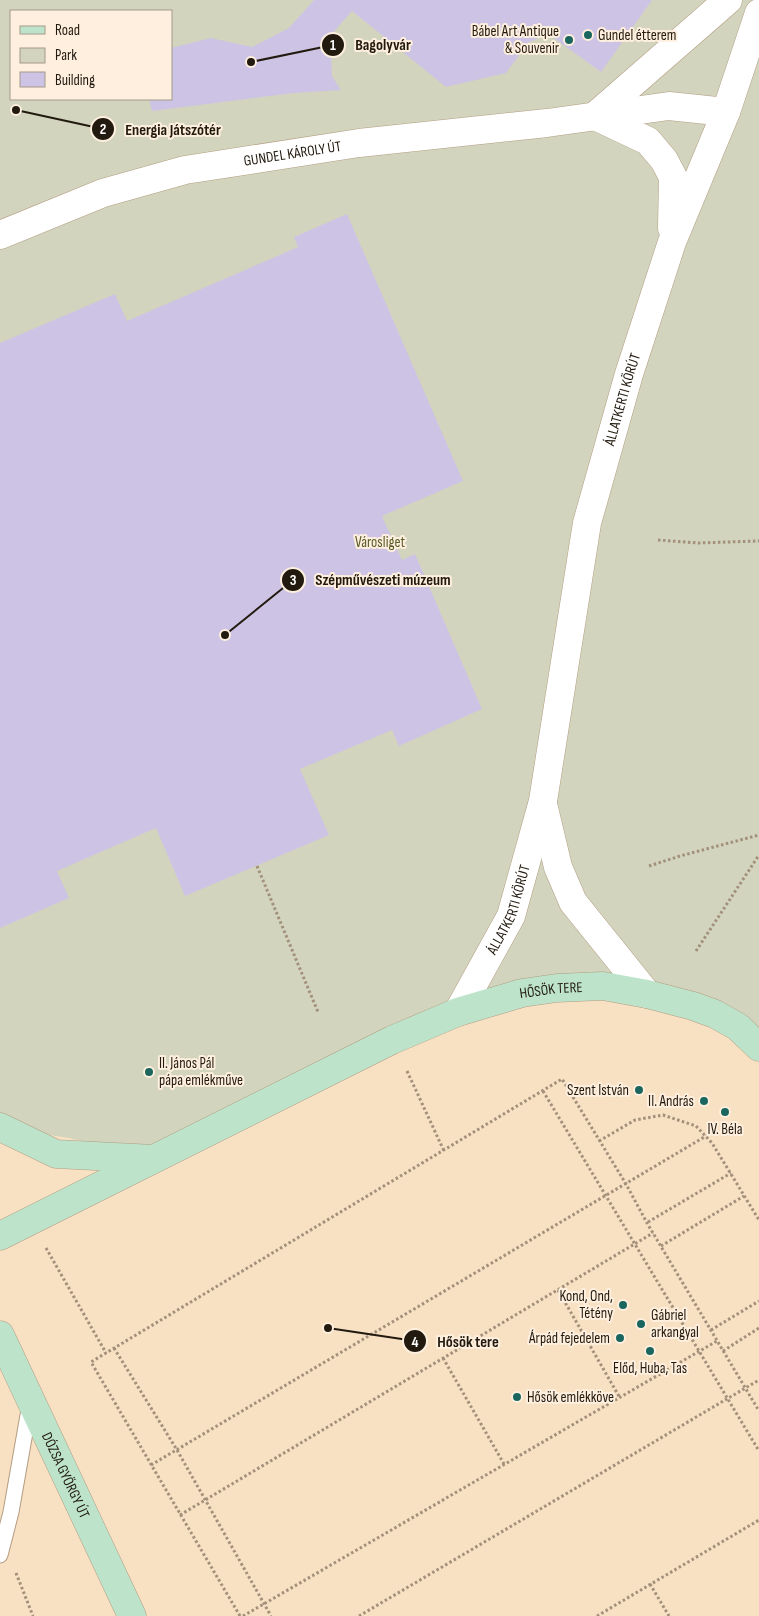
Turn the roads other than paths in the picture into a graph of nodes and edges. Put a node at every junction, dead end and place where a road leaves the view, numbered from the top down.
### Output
1 (728, 0) edge
2 (759, 13) edge
3 (726, 112) junction
4 (595, 116) junction
5 (0, 235) edge
6 (672, 242) junction
7 (543, 801) junction
8 (647, 994) junction
9 (458, 1012) junction
10 (759, 1047) edge
11 (0, 1127) edge
12 (156, 1159) junction
13 (0, 1236) edge
14 (0, 1335) edge
15 (31, 1400) junction
16 (0, 1555) edge
17 (132, 1616) edge

1 - 4 street
2 - 3 street, ÁLLATKERTI KÖRÚT
3 - 4 street, GUNDEL KÁROLY ÚT
3 - 6 street, ÁLLATKERTI KÖRÚT
4 - 5 street, GUNDEL KÁROLY ÚT
4 - 6 street
6 - 7 street, ÁLLATKERTI KÖRÚT
7 - 8 street, ÁLLATKERTI KÖRÚT
7 - 9 street, ÁLLATKERTI KÖRÚT
8 - 9 street, HŐSÖK TERE
8 - 10 street, HŐSÖK TERE
9 - 12 street, HŐSÖK TERE
11 - 12 street, HŐSÖK TERE
12 - 13 street, HŐSÖK TERE
14 - 15 street, DÓZSA GYÖRGY ÚT
15 - 16 lane
15 - 17 street, DÓZSA GYÖRGY ÚT

